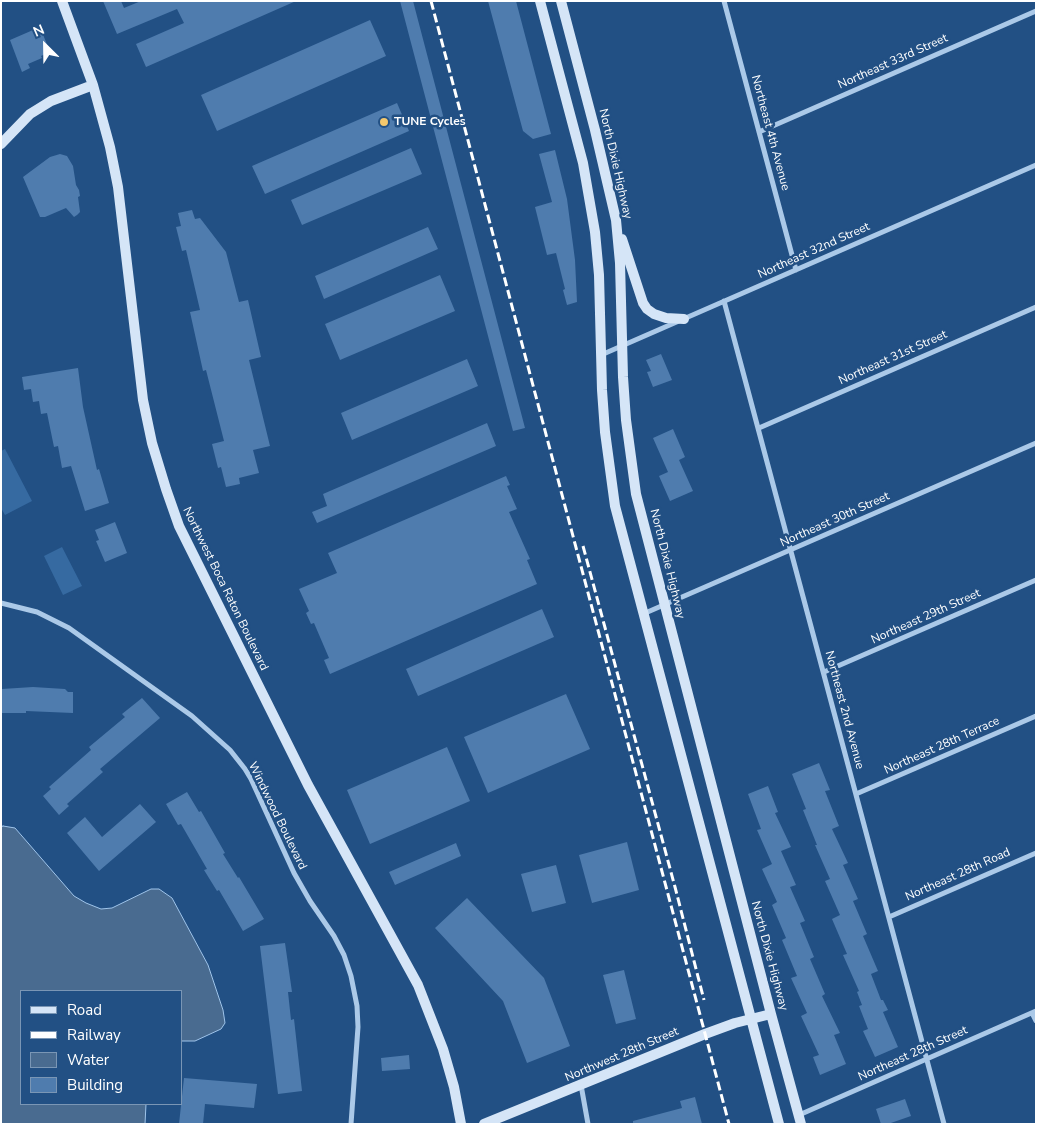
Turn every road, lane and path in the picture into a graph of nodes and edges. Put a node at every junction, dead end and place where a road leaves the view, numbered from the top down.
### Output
1 (62, 1) edge
2 (540, 1) edge
3 (561, 1) edge
4 (724, 1) edge
5 (1036, 11) edge
6 (93, 85) junction
7 (759, 132) junction
8 (1, 144) edge
9 (1036, 165) edge
10 (616, 220) junction
11 (796, 270) junction
12 (724, 301) junction
13 (1036, 307) edge
14 (684, 319) junction
15 (621, 346) junction
16 (600, 355) junction
17 (759, 428) junction
18 (1036, 443) edge
19 (792, 550) junction
20 (1036, 580) edge
21 (1, 603) edge
22 (665, 605) junction
23 (643, 614) junction
24 (824, 672) junction
25 (1036, 716) edge
26 (856, 794) junction
27 (1036, 852) edge
28 (889, 917) junction
29 (1034, 1012) edge
30 (771, 1014) junction
31 (751, 1019) junction
32 (1036, 1021) edge
33 (926, 1059) junction
34 (581, 1085) junction
35 (800, 1119) edge
36 (351, 1124) edge
37 (461, 1124) edge
38 (484, 1124) edge
39 (588, 1124) edge
40 (779, 1124) edge
41 (944, 1124) edge

1 - 6 main road, Northwest Boca Raton Boulevard
2 - 16 main road
3 - 10 main road, North Dixie Highway
4 - 7 street, Northeast 4th Avenue
5 - 7 street, Northeast 33rd Street
6 - 8 main road
6 - 37 main road, Northwest Boca Raton Boulevard
7 - 11 street, Northeast 4th Avenue
9 - 11 street, Northeast 32nd Street
10 - 14 main road
10 - 15 main road, North Dixie Highway
11 - 12 street, Northeast 32nd Street
12 - 14 street, Northeast 32nd Street
12 - 17 street, Northeast 2nd Avenue
13 - 17 street, Northeast 31st Street
14 - 15 street, Northeast 32nd Street
15 - 16 street, Northeast 32nd Street
15 - 22 main road, North Dixie Highway
16 - 23 main road
17 - 19 street, Northeast 2nd Avenue
18 - 19 street, Northeast 30th Street
19 - 22 street, Northeast 30th Street
19 - 24 street, Northeast 2nd Avenue
20 - 24 street, Northeast 29th Street
21 - 36 street, Windwood Boulevard
22 - 23 street, Northeast 30th Street
22 - 30 main road, North Dixie Highway
23 - 31 main road
24 - 26 street, Northeast 2nd Avenue
25 - 26 street, Northeast 28th Terrace
26 - 28 street, Northeast 2nd Avenue
27 - 28 street, Northeast 28th Road
28 - 33 street, Northeast 2nd Avenue
29 - 32 street
29 - 33 street, Northeast 28th Street
30 - 31 main road, Northwest 28th Street
30 - 35 main road, North Dixie Highway
31 - 34 main road, Northwest 28th Street
31 - 40 main road
33 - 35 street, Northeast 28th Street
33 - 41 street, Northeast 2nd Avenue
34 - 38 main road, Northwest 28th Street
34 - 39 street

